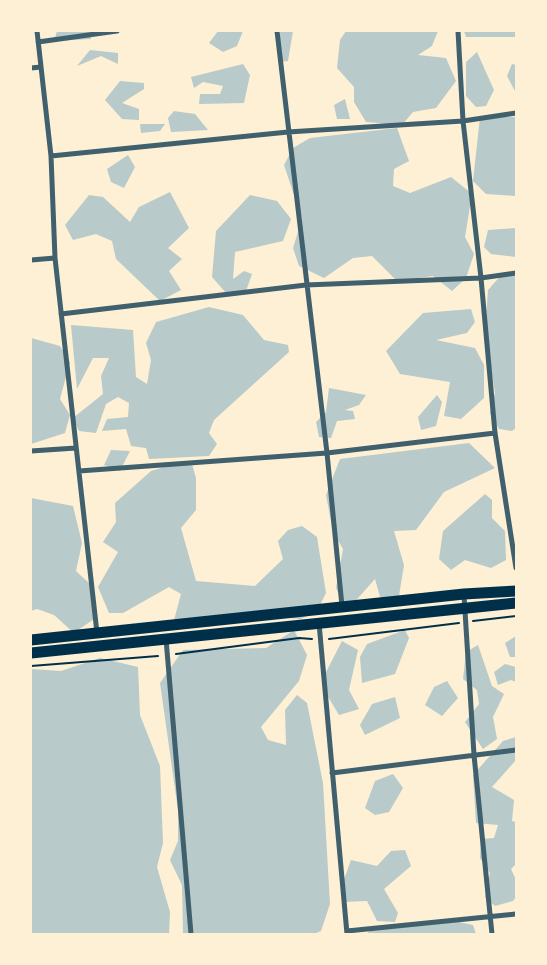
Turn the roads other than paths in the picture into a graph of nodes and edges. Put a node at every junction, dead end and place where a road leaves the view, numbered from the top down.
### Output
1 (37, 31) edge
2 (117, 31) edge
3 (277, 31) edge
4 (458, 31) edge
5 (38, 42) junction
6 (41, 67) junction
7 (31, 68) edge
8 (516, 113) edge
9 (462, 121) junction
10 (288, 132) junction
11 (51, 156) junction
12 (55, 258) junction
13 (31, 260) edge
14 (516, 273) edge
15 (481, 278) junction
16 (306, 285) junction
17 (61, 314) junction
18 (495, 433) junction
19 (76, 448) junction
20 (31, 451) edge
21 (328, 453) junction
22 (79, 471) junction
23 (516, 568) edge
24 (516, 591) edge
25 (464, 594) junction
26 (516, 603) edge
27 (342, 607) junction
28 (466, 609) junction
29 (319, 623) junction
30 (97, 633) junction
31 (166, 638) junction
32 (31, 640) edge
33 (99, 646) junction
34 (31, 653) edge
35 (516, 750) edge
36 (474, 755) junction
37 (332, 773) junction
38 (516, 914) edge
39 (490, 916) junction
40 (347, 932) edge
41 (191, 934) edge
42 (492, 934) edge

1 - 5 street
2 - 5 street
3 - 10 street
4 - 9 street
5 - 6 street
6 - 7 street
6 - 11 street
8 - 9 street
9 - 10 street
9 - 15 street
10 - 11 street
10 - 16 street
11 - 12 street
12 - 13 street
12 - 17 street
14 - 15 street
15 - 16 street
15 - 18 street
16 - 17 street
16 - 21 street
17 - 19 street
18 - 21 street
18 - 23 street
19 - 20 street
19 - 22 street
21 - 22 street
21 - 27 street
22 - 30 street
24 - 25 main road
25 - 27 main road
25 - 28 street
26 - 28 main road
27 - 30 main road
28 - 29 main road
28 - 36 street
29 - 31 main road
29 - 37 street
30 - 32 main road
30 - 33 street
31 - 33 main road
31 - 41 street
33 - 34 main road
35 - 36 street
36 - 37 street
36 - 39 street
37 - 40 street
38 - 39 street
39 - 40 street
39 - 42 street

